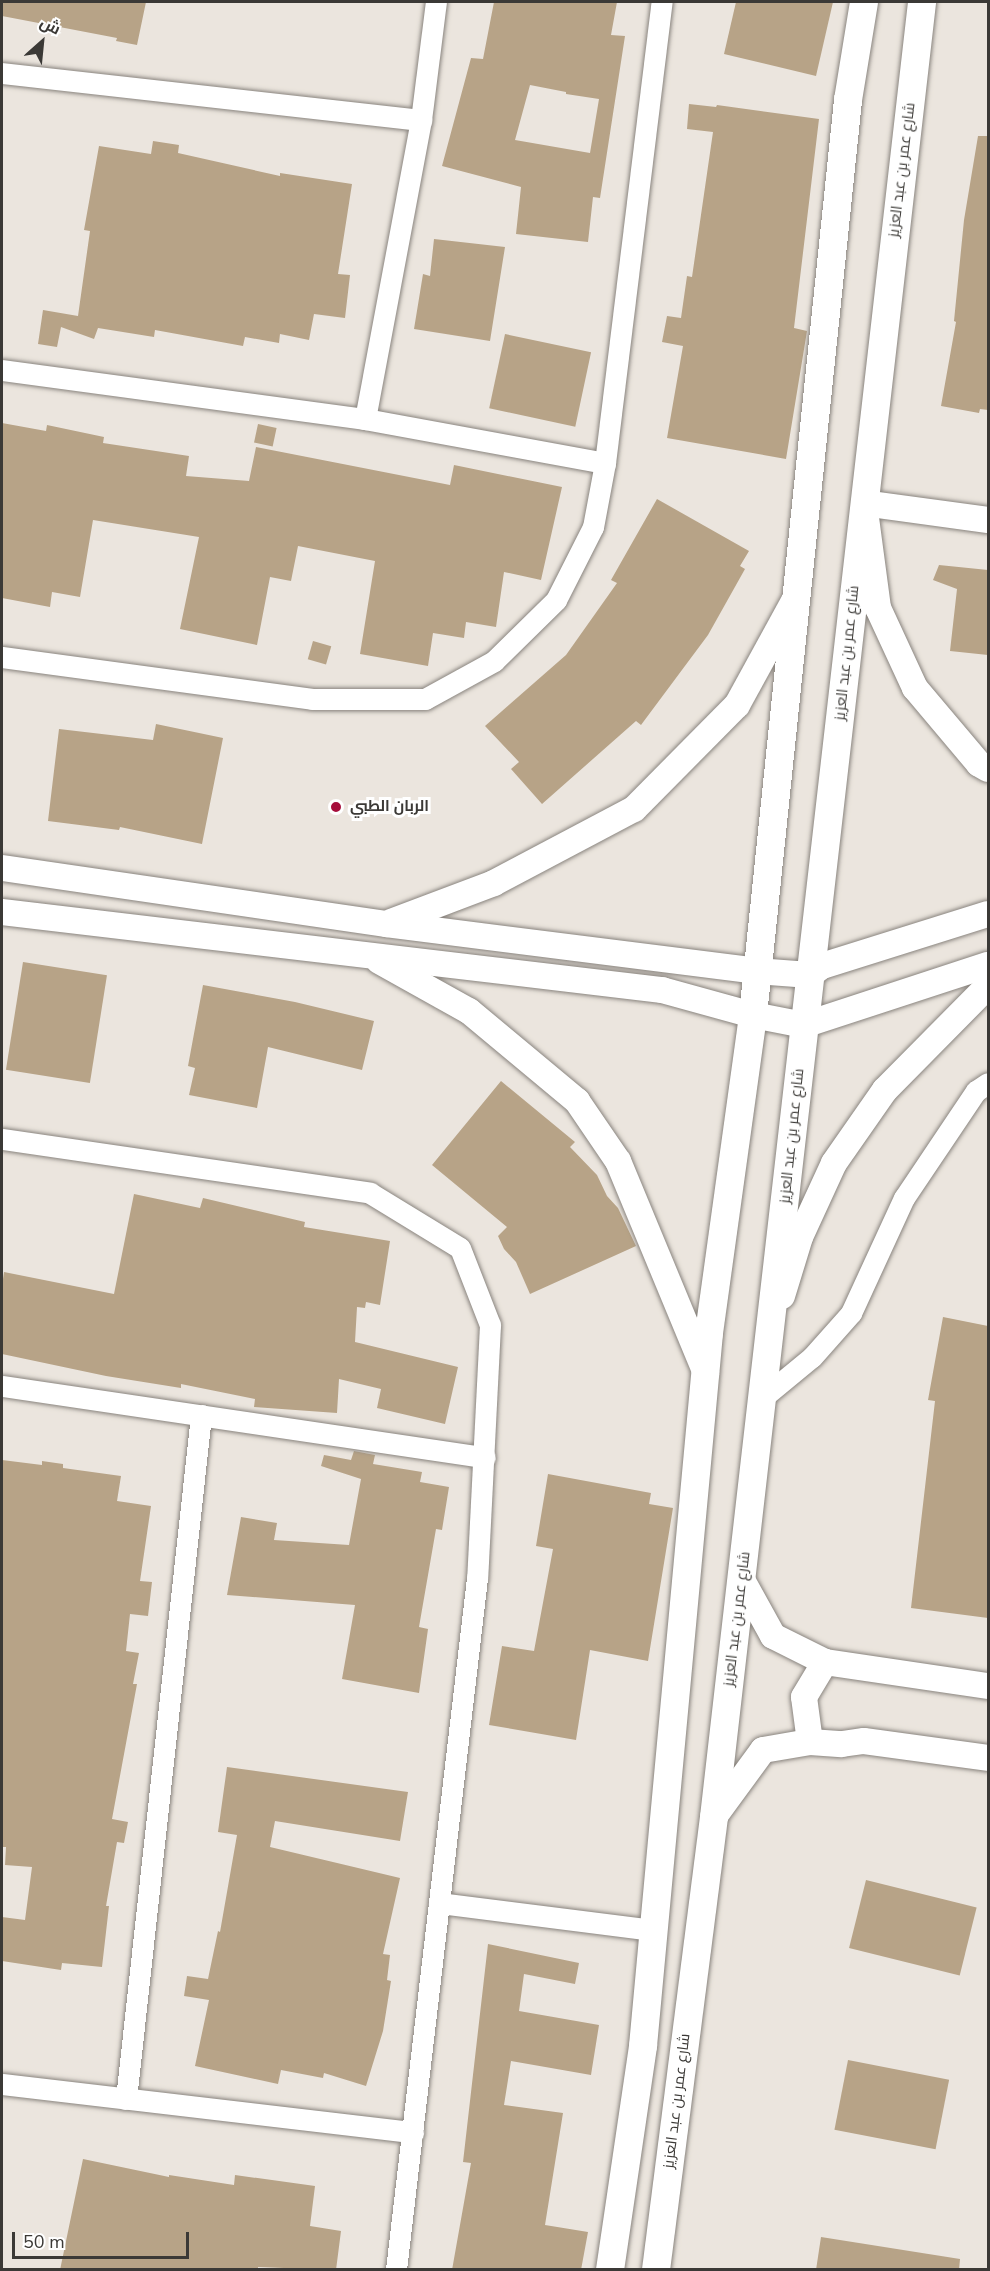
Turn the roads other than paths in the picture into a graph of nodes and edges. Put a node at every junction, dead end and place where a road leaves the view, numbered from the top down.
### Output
1 (436, 2) edge
2 (662, 2) edge
3 (864, 2) edge
4 (922, 2) edge
5 (2, 72) edge
6 (421, 120) junction
7 (2, 370) edge
8 (366, 419) junction
9 (605, 463) junction
10 (864, 503) junction
11 (988, 520) edge
12 (796, 596) junction
13 (2, 657) edge
14 (988, 769) edge
15 (2, 868) edge
16 (2, 912) edge
17 (988, 914) edge
18 (386, 924) junction
19 (368, 955) junction
20 (988, 965) edge
21 (756, 971) junction
22 (810, 975) junction
23 (988, 986) edge
24 (753, 1015) junction
25 (804, 1025) junction
26 (988, 1083) edge
27 (2, 1139) edge
28 (768, 1343) junction
29 (706, 1373) junction
30 (2, 1386) edge
31 (761, 1399) junction
32 (201, 1415) junction
33 (485, 1456) junction
34 (741, 1578) junction
35 (825, 1662) junction
36 (988, 1686) edge
37 (810, 1742) junction
38 (988, 1758) edge
39 (714, 1817) junction
40 (439, 1903) junction
41 (654, 1930) junction
42 (2, 2084) edge
43 (126, 2099) junction
44 (413, 2132) junction
45 (396, 2270) edge
46 (610, 2270) edge
47 (656, 2270) edge

1 - 6 street
2 - 9 street
3 - 12 main road
4 - 10 main road, شارع عمر بن عبد العزيز
5 - 6 street
6 - 8 street
7 - 8 street
8 - 9 street
9 - 13 street
10 - 11 street
10 - 14 street
10 - 22 main road, شارع عمر بن عبد العزيز
12 - 18 street
12 - 21 main road
15 - 18 street
16 - 19 street
17 - 22 street
18 - 21 street
19 - 24 street
19 - 29 street
20 - 25 street
21 - 22 street
21 - 24 main road
22 - 25 main road, شارع عمر بن عبد العزيز
23 - 28 street
24 - 25 street
24 - 29 main road
25 - 28 main road, شارع عمر بن عبد العزيز
26 - 31 street
27 - 33 street
28 - 31 main road, شارع عمر بن عبد العزيز
29 - 41 main road
30 - 32 street
31 - 34 main road, شارع عمر بن عبد العزيز
32 - 33 street
32 - 43 street
33 - 40 street
34 - 35 street
34 - 39 main road, شارع عمر بن عبد العزيز
35 - 36 street
35 - 37 street
37 - 38 street
37 - 39 street
39 - 47 main road, شارع عمر بن عبد العزيز
40 - 41 street
40 - 44 street
41 - 46 main road
42 - 43 street
43 - 44 street
44 - 45 street

